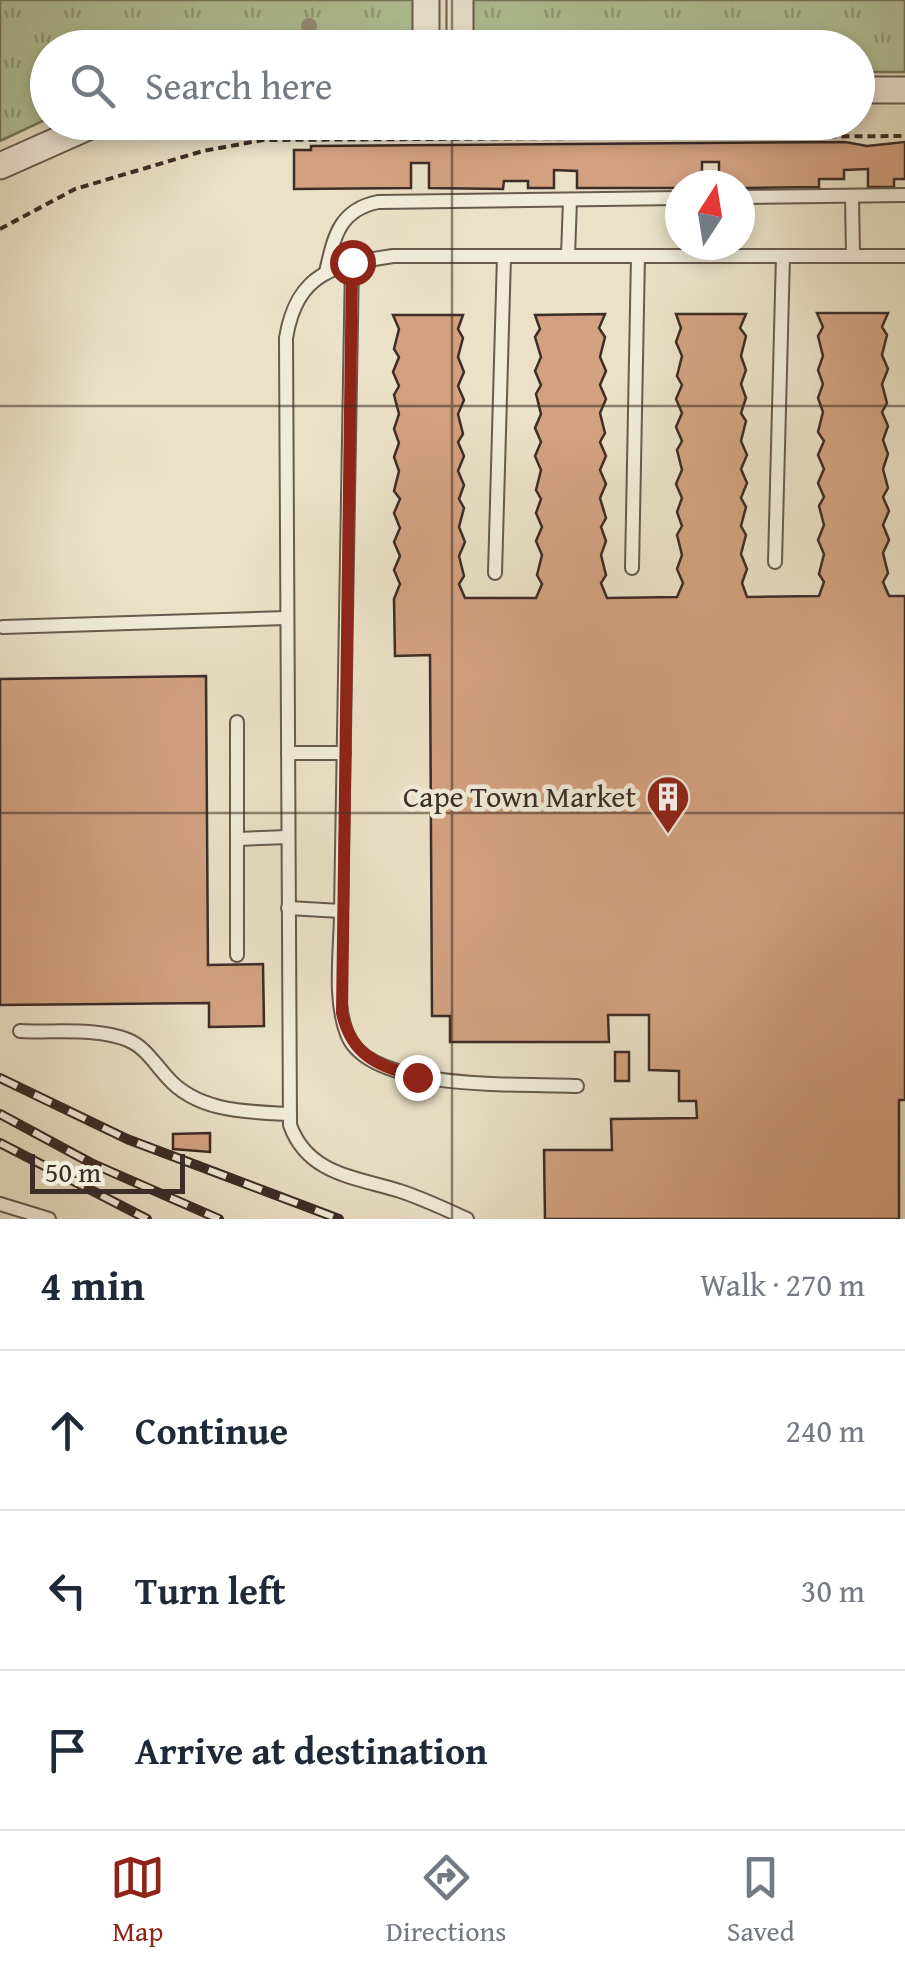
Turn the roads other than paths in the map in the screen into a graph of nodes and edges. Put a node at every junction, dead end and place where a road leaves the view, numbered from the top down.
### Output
1 (426, 0) edge
2 (460, 0) edge
3 (426, 30) edge
4 (460, 30) edge
5 (875, 90) edge
6 (905, 90) edge
7 (59, 140) edge
8 (0, 166) edge
9 (852, 196) junction
10 (905, 196) edge
11 (665, 198) edge
12 (755, 198) edge
13 (570, 200) junction
14 (504, 256) junction
15 (568, 256) junction
16 (638, 256) junction
17 (783, 256) junction
18 (852, 256) junction
19 (905, 256) edge
20 (352, 262) junction
21 (326, 272) junction
22 (774, 562) dead end
23 (632, 568) dead end
24 (495, 573) dead end
25 (287, 618) junction
26 (4, 627) dead end
27 (237, 722) dead end
28 (344, 753) junction
29 (288, 754) junction
30 (288, 838) junction
31 (238, 839) junction
32 (288, 908) junction
33 (342, 911) junction
34 (238, 955) dead end
35 (20, 1031) dead end
36 (577, 1086) dead end
37 (290, 1114) junction
38 (0, 1204) edge
39 (49, 1219) edge
40 (467, 1219) edge

1 - 3 street
2 - 4 street
5 - 6 street
7 - 8 street
9 - 10 lane
9 - 12 lane
9 - 18 lane
11 - 13 lane
13 - 15 lane
13 - 21 lane
14 - 15 lane
14 - 20 lane
14 - 24 lane
15 - 16 lane
16 - 17 lane
16 - 23 lane
17 - 18 lane
17 - 22 lane
18 - 19 lane
20 - 21 lane
20 - 28 lane
21 - 25 lane
25 - 26 lane
25 - 29 lane
27 - 31 lane
28 - 29 lane
28 - 33 lane
29 - 30 lane
30 - 31 lane
30 - 32 lane
31 - 34 lane
32 - 33 lane
32 - 37 lane
33 - 36 lane
35 - 37 lane
37 - 40 lane
38 - 39 lane

